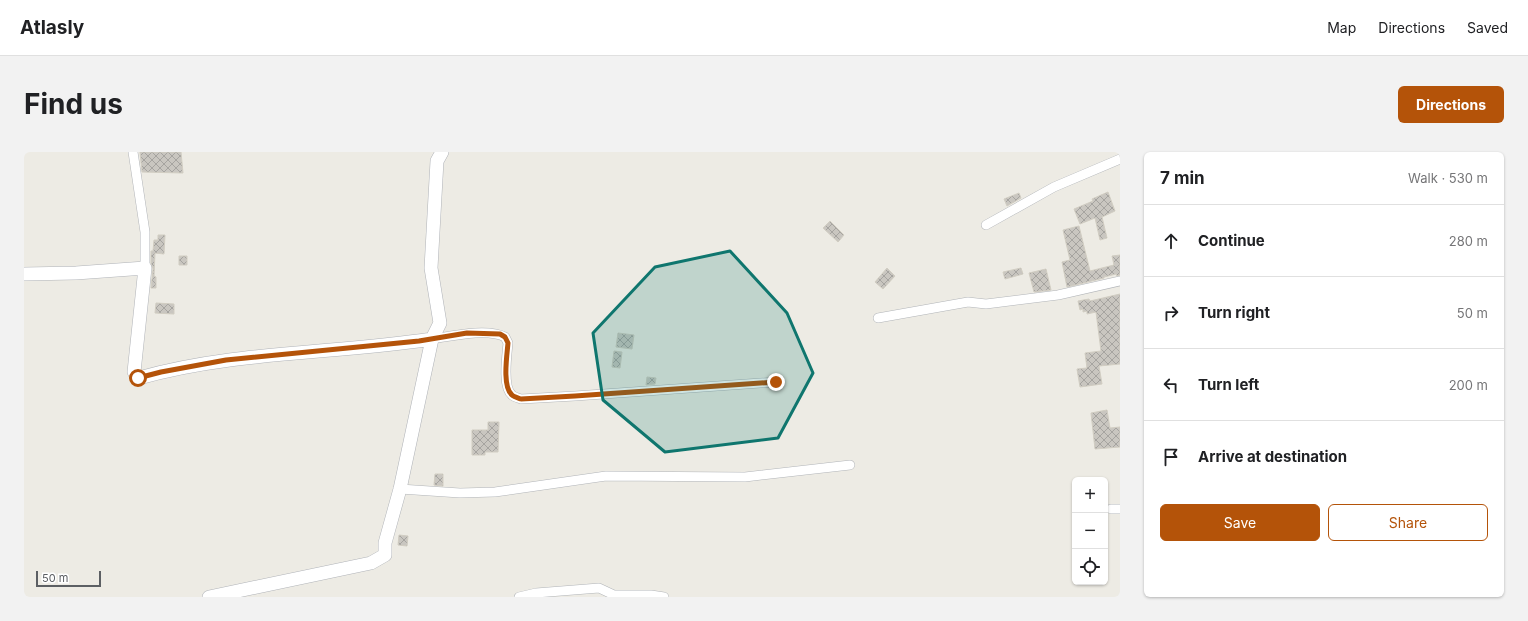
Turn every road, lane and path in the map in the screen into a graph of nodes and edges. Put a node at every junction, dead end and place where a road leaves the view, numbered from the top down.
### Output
1 (133, 152) edge
2 (442, 152) edge
3 (1120, 159) edge
4 (986, 225) dead end
5 (145, 268) junction
6 (24, 274) edge
7 (1120, 281) edge
8 (878, 318) dead end
9 (432, 339) junction
10 (776, 382) dead end
11 (850, 465) dead end
12 (400, 489) junction
13 (209, 597) edge
14 (519, 597) edge
15 (664, 597) edge

1 - 5 street
2 - 9 street
3 - 4 street
5 - 6 street
5 - 9 street
7 - 8 street
9 - 10 street
9 - 12 street
11 - 12 street
12 - 13 street
14 - 15 street

